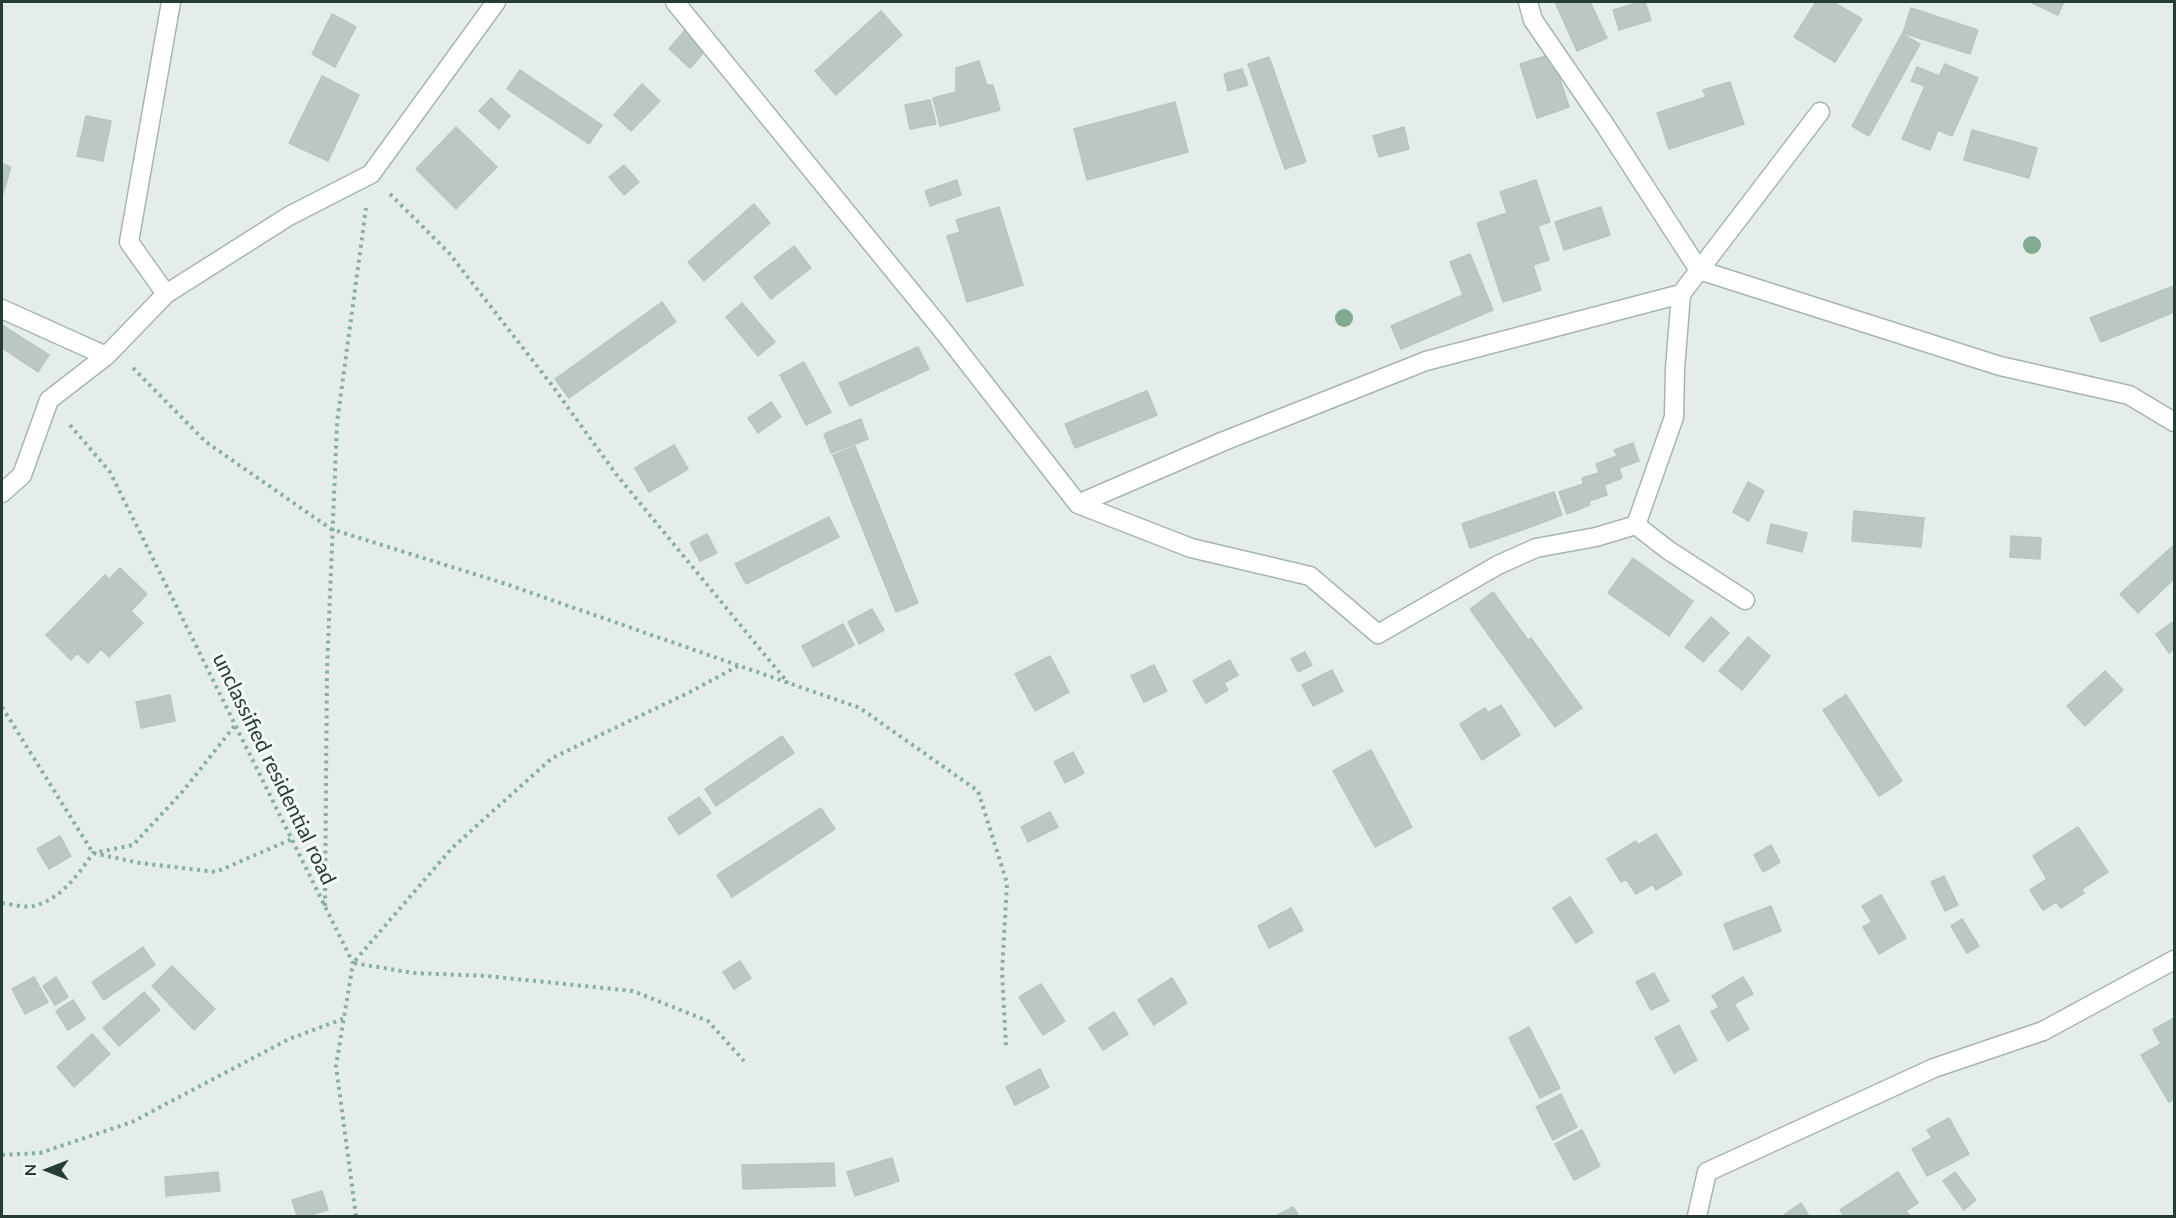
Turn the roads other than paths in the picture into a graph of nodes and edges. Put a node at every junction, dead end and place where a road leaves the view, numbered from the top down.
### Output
1 (171, 2) edge
2 (496, 2) edge
3 (675, 2) edge
4 (1528, 2) edge
5 (1820, 111) dead end
6 (1699, 270) junction
7 (166, 294) junction
8 (1681, 294) junction
9 (2, 309) edge
10 (105, 356) junction
11 (2175, 422) edge
12 (2, 493) edge
13 (1078, 504) junction
14 (1636, 525) junction
15 (1745, 600) dead end
16 (2175, 960) edge
17 (1697, 1216) edge

1 - 7 street
2 - 7 street
3 - 13 street
4 - 6 street
5 - 6 street
6 - 8 street
6 - 11 street
7 - 10 street
8 - 13 street
8 - 14 street
9 - 10 street
10 - 12 street
13 - 14 street
14 - 15 street
16 - 17 street

